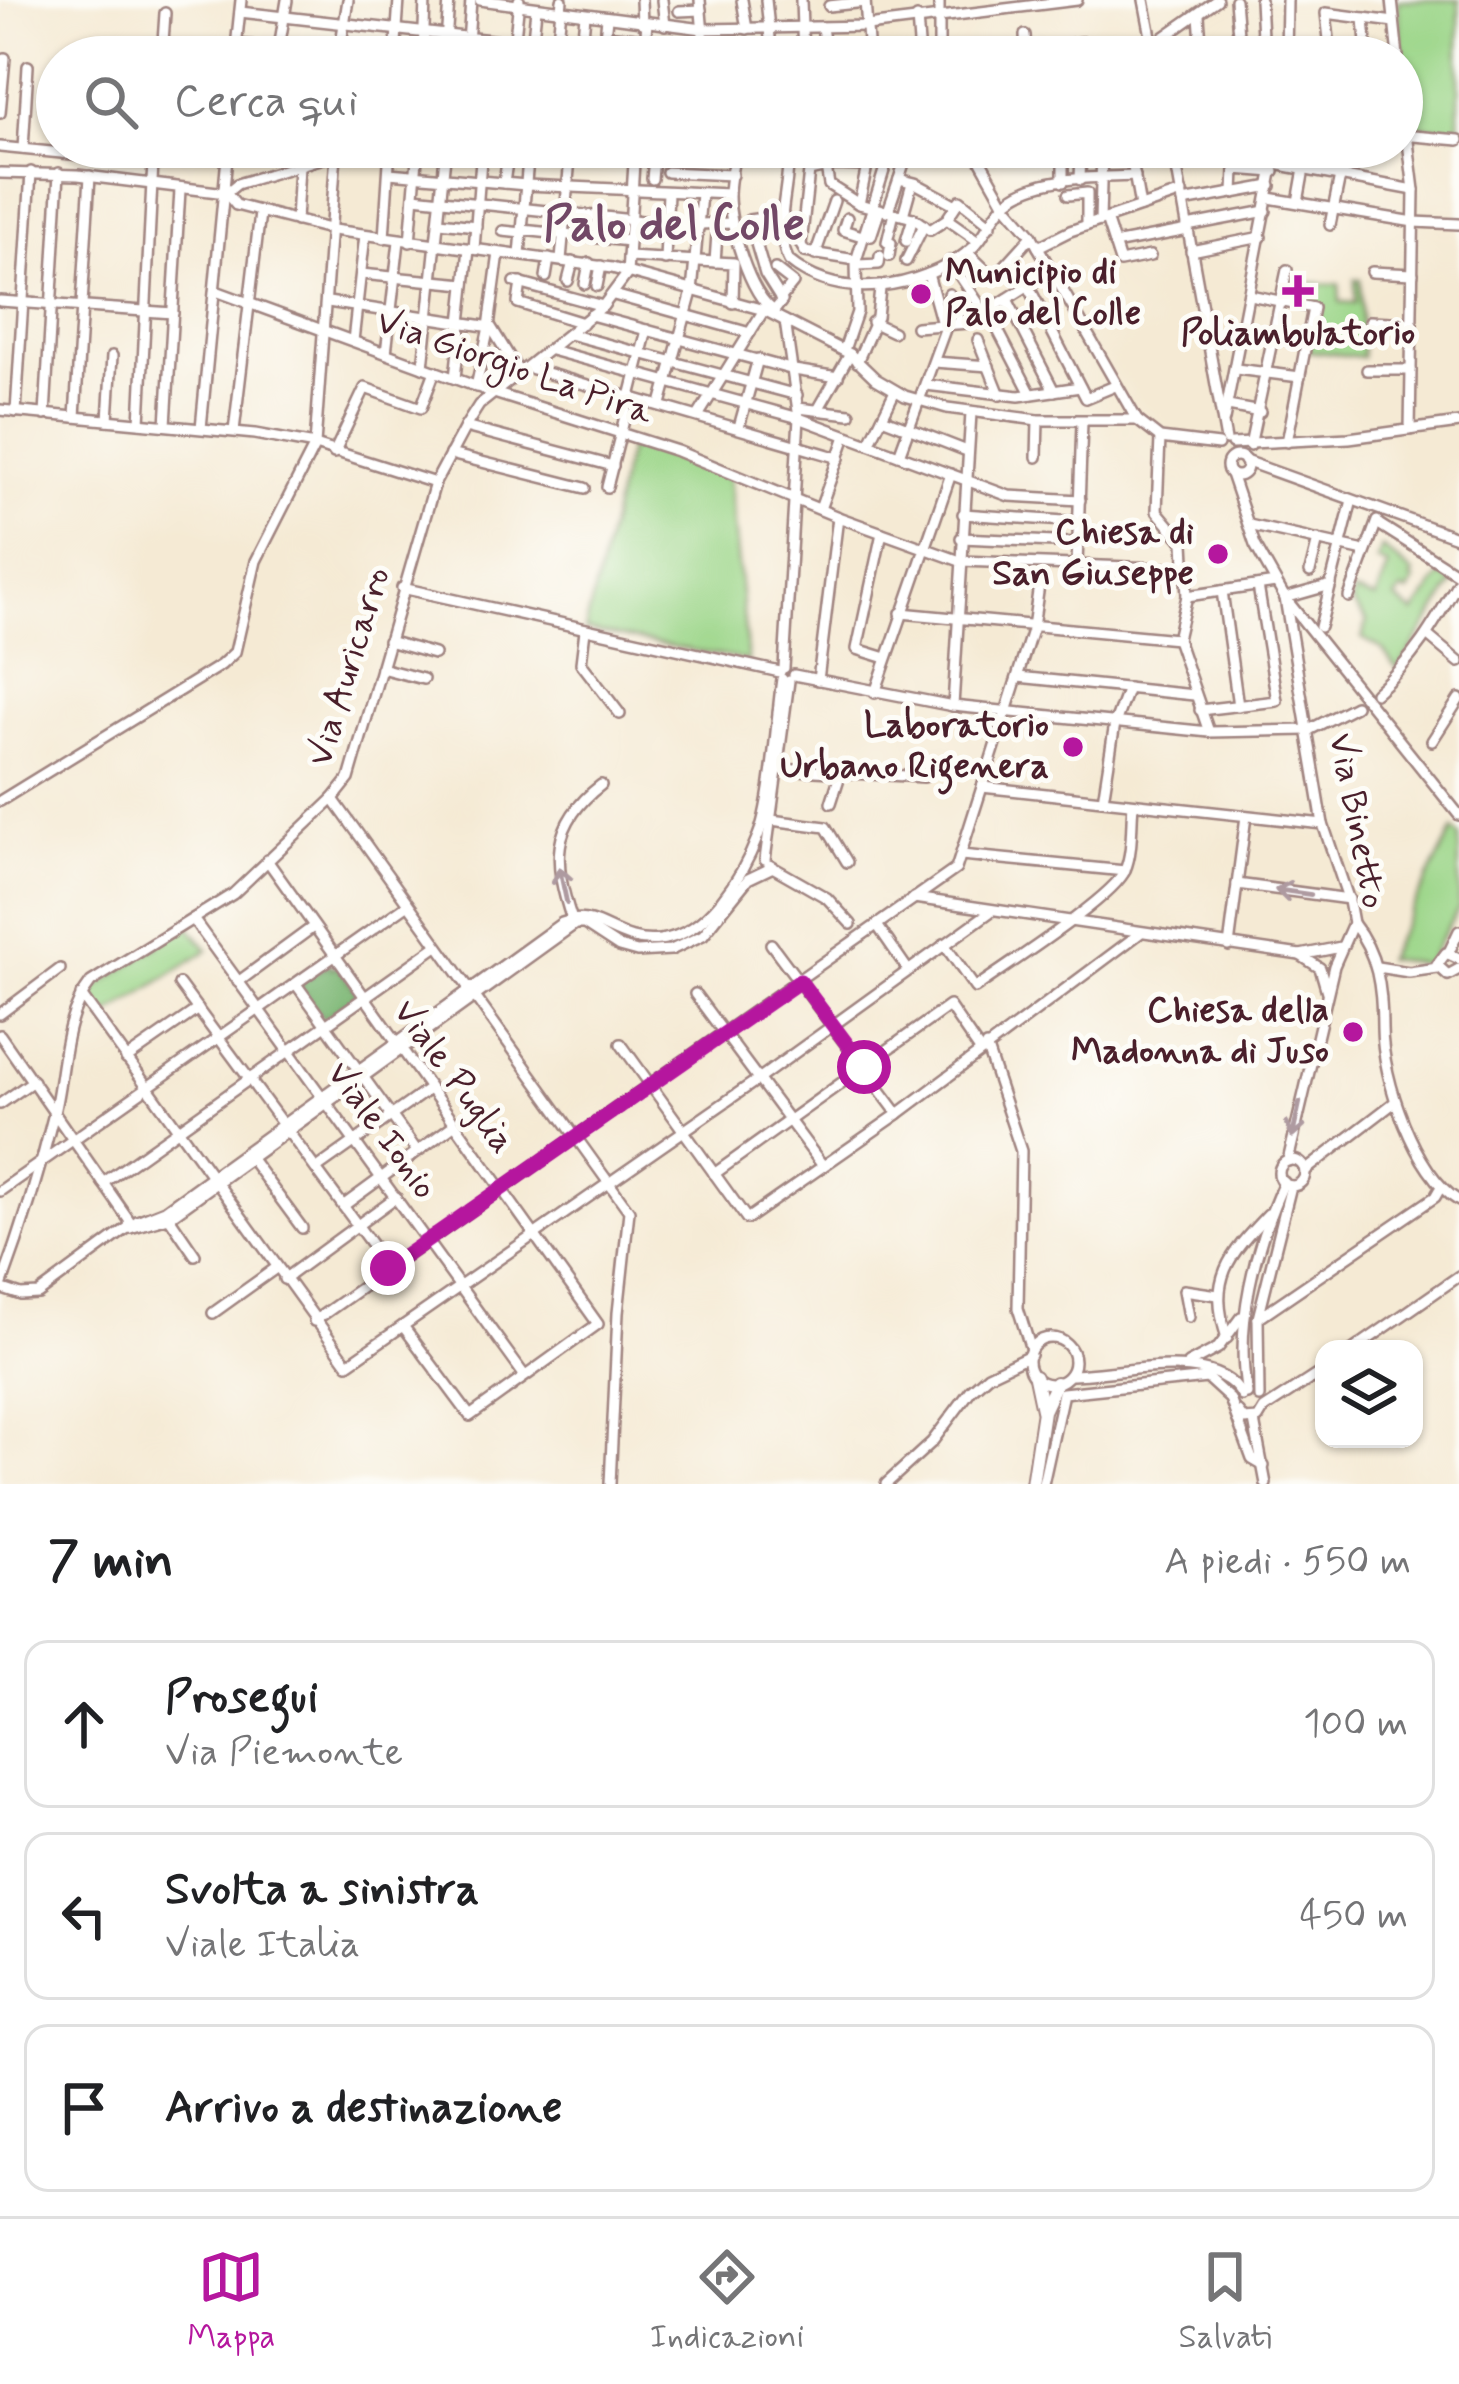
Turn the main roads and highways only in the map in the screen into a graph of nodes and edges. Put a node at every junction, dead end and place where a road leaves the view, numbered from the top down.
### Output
1 (1033, 1374) road end
2 (1056, 1383) road end
3 (1042, 1411) junction
4 (1032, 1484) edge

1 - 3 highway
2 - 3 highway
3 - 4 highway

